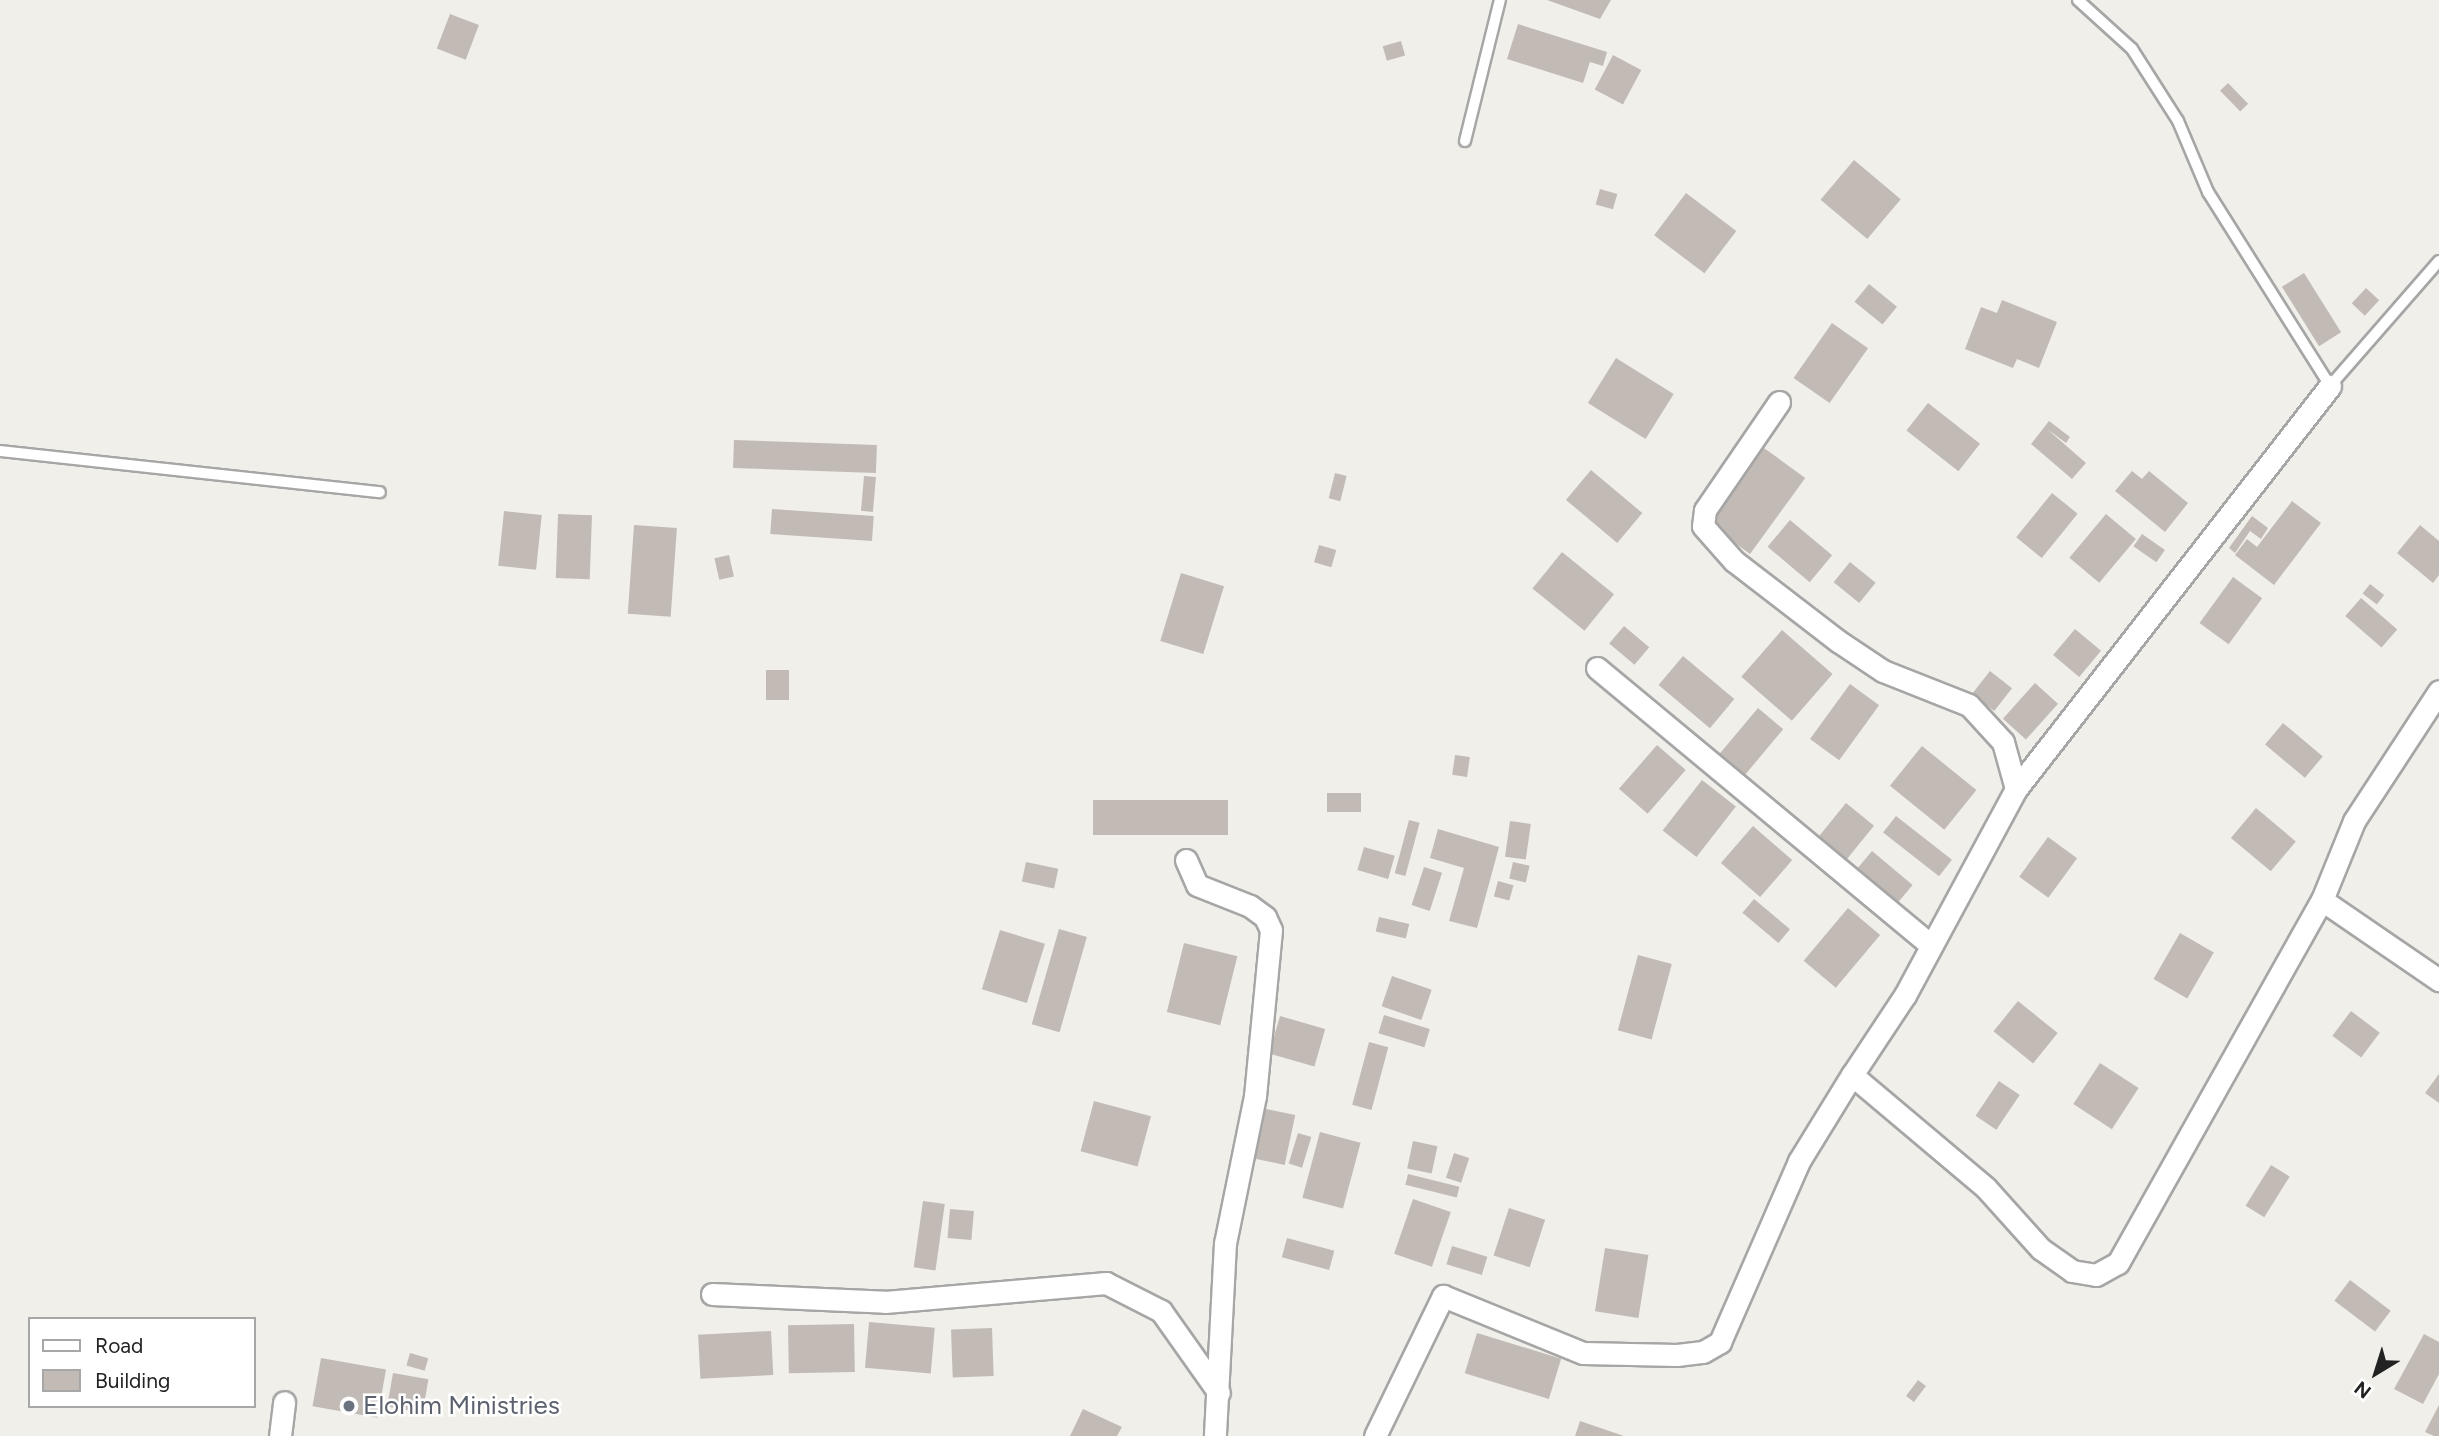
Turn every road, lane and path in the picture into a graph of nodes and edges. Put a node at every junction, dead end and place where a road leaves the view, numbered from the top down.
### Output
1 (1500, 0) edge
2 (2078, 0) edge
3 (1465, 141) dead end
4 (2439, 261) edge
5 (2330, 386) junction
6 (1779, 402) dead end
7 (0, 450) edge
8 (380, 492) dead end
9 (1597, 668) dead end
10 (2439, 691) edge
11 (2016, 789) junction
12 (1186, 860) dead end
13 (2322, 900) junction
14 (1930, 944) junction
15 (2439, 980) edge
16 (1852, 1075) junction
17 (712, 1294) dead end
18 (1219, 1393) junction
19 (284, 1402) dead end
20 (280, 1436) edge
21 (1215, 1436) edge
22 (1375, 1436) edge

1 - 3 lane
2 - 5 lane
4 - 5 lane
5 - 11 street
6 - 11 street
7 - 8 lane
9 - 14 street
10 - 13 street
11 - 14 street
12 - 18 street
13 - 15 street
13 - 16 street
14 - 16 street
16 - 22 street
17 - 18 street
18 - 21 street
19 - 20 street

